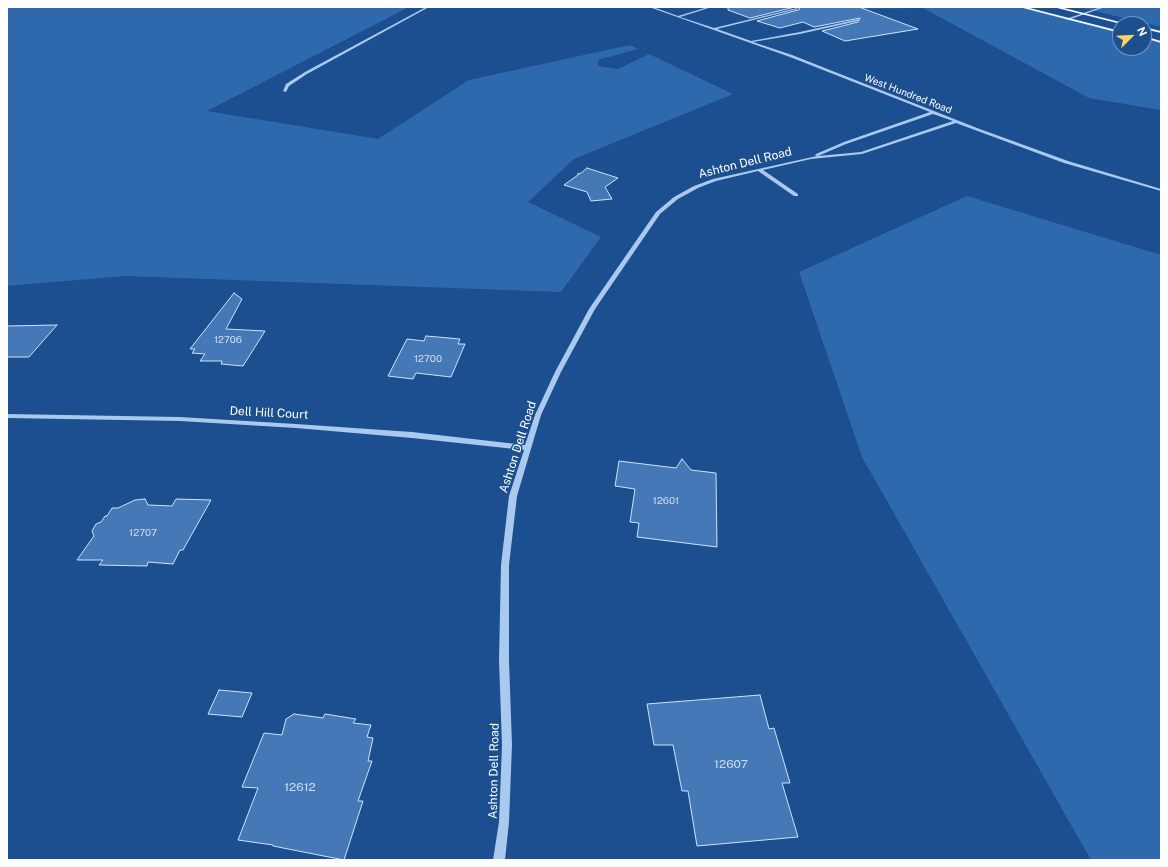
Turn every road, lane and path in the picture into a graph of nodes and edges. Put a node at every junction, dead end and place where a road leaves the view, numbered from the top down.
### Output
1 (428, 7) edge
2 (650, 7) edge
3 (711, 7) edge
4 (1021, 7) edge
5 (1055, 7) edge
6 (1104, 7) edge
7 (797, 8) dead end
8 (1083, 14) junction
9 (679, 16) junction
10 (1068, 19) junction
11 (858, 20) dead end
12 (1112, 21) edge
13 (715, 29) junction
14 (1112, 30) edge
15 (749, 41) junction
16 (285, 91) dead end
17 (934, 112) junction
18 (957, 121) junction
19 (811, 158) junction
20 (758, 170) junction
21 (1161, 190) edge
22 (796, 195) dead end
23 (7, 416) edge
24 (528, 448) junction
25 (499, 860) edge

1 - 16 street
2 - 9 street, West Hundred Road
3 - 9 street
4 - 10 main road
5 - 8 main road
6 - 8 street
7 - 13 street
8 - 10 street
8 - 12 main road
9 - 13 street, West Hundred Road
10 - 14 main road
11 - 15 street
13 - 15 street, West Hundred Road
15 - 17 street, West Hundred Road
17 - 18 street, West Hundred Road
17 - 19 street, Ashton Dell Road
18 - 19 street, Ashton Dell Road
18 - 21 street, West Hundred Road
19 - 20 street, Ashton Dell Road
20 - 22 street
20 - 24 street, Ashton Dell Road
23 - 24 street, Dell Hill Court
24 - 25 street, Ashton Dell Road

